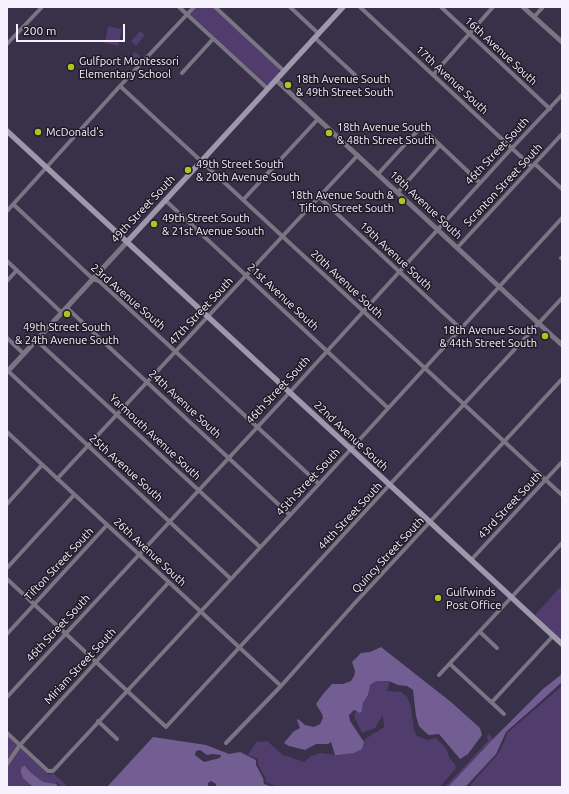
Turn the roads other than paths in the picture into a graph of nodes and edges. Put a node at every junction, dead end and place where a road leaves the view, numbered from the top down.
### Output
1 (179, 7) edge
2 (194, 7) edge
3 (215, 7) edge
4 (290, 7) edge
5 (344, 7) edge
6 (360, 7) edge
7 (440, 7) edge
8 (493, 7) edge
9 (523, 7) edge
10 (543, 7) edge
11 (40, 8) edge
12 (187, 14) junction
13 (534, 17) junction
14 (470, 35) junction
15 (317, 36) junction
16 (213, 38) junction
17 (562, 42) edge
18 (7, 44) edge
19 (284, 71) junction
20 (182, 72) dead end
21 (355, 75) dead end
22 (433, 75) junction
23 (276, 80) junction
24 (120, 86) junction
25 (268, 89) junction
26 (562, 95) edge
27 (550, 109) junction
28 (318, 119) junction
29 (7, 131) edge
30 (562, 134) edge
31 (440, 145) junction
32 (512, 148) junction
33 (358, 155) junction
34 (201, 161) junction
35 (534, 165) junction
36 (47, 168) junction
37 (378, 174) junction
38 (480, 183) junction
39 (562, 189) edge
40 (398, 192) junction
41 (319, 198) junction
42 (165, 200) junction
43 (243, 200) junction
44 (13, 204) junction
45 (7, 211) edge
46 (562, 218) edge
47 (438, 230) junction
48 (283, 237) junction
49 (127, 242) junction
50 (457, 248) junction
51 (7, 261) edge
52 (17, 270) junction
53 (400, 272) junction
54 (246, 275) junction
55 (93, 279) junction
56 (7, 281) edge
57 (499, 288) junction
58 (562, 298) edge
59 (67, 308) junction
60 (364, 311) junction
61 (62, 313) junction
62 (208, 317) junction
63 (539, 324) junction
64 (460, 329) junction
65 (7, 338) edge
66 (36, 340) junction
67 (562, 345) edge
68 (328, 350) junction
69 (176, 352) junction
70 (24, 354) junction
71 (425, 368) junction
72 (7, 372) edge
73 (562, 379) edge
74 (148, 382) junction
75 (290, 392) junction
76 (464, 405) junction
77 (388, 408) junction
78 (118, 415) junction
79 (257, 426) junction
80 (8, 434) edge
81 (505, 442) junction
82 (88, 446) junction
83 (351, 449) junction
84 (229, 457) junction
85 (562, 462) edge
86 (42, 465) junction
87 (57, 479) junction
88 (545, 480) junction
89 (319, 484) junction
90 (390, 485) junction
91 (198, 490) junction
92 (74, 495) junction
93 (562, 495) edge
94 (7, 504) edge
95 (290, 514) junction
96 (170, 521) junction
97 (430, 523) junction
98 (107, 525) junction
99 (562, 543) edge
100 (260, 548) junction
101 (139, 554) junction
102 (471, 560) junction
103 (7, 568) edge
104 (7, 579) edge
105 (231, 579) junction
106 (169, 582) junction
107 (512, 598) junction
108 (34, 604) junction
109 (201, 612) junction
110 (480, 632) junction
111 (66, 633) junction
112 (7, 634) edge
113 (553, 636) junction
114 (562, 644) edge
115 (240, 648) junction
116 (497, 648) dead end
117 (96, 662) junction
118 (450, 664) junction
119 (439, 676) dead end
120 (281, 686) junction
121 (127, 690) junction
122 (7, 697) edge
123 (492, 702) junction
124 (504, 714) dead end
125 (98, 721) junction
126 (7, 733) edge
127 (117, 739) dead end
128 (226, 743) dead end
129 (20, 745) junction
130 (7, 764) edge

1 - 12 street
2 - 12 street
3 - 19 street
4 - 15 street
5 - 15 main road, 49th Street South
6 - 22 street, 17th Avenue South
7 - 14 street, 16th Avenue South
8 - 14 street
9 - 13 street
10 - 13 street
11 - 18 street
12 - 16 street
12 - 24 street
13 - 17 street
14 - 22 street
14 - 27 street, 16th Avenue South
15 - 19 main road, 49th Street South
15 - 21 street
16 - 20 street
16 - 25 street
19 - 23 main road, 49th Street South
22 - 32 street, 17th Avenue South
23 - 25 main road, 49th Street South
23 - 28 street, 18th Avenue South
24 - 34 street, 20th Avenue South
24 - 36 street
25 - 34 main road, 49th Street South
26 - 27 street, 46th Street South
27 - 32 street, 46th Street South
28 - 33 street, 18th Avenue South
28 - 43 street
29 - 36 main road, 22nd Avenue South
30 - 35 street, Scranton Street South
31 - 37 street
31 - 38 street
31 - 40 street
32 - 35 street, 17th Avenue South
32 - 38 street, 46th Street South
33 - 37 street, 18th Avenue South
33 - 41 street, 47th Street South
34 - 42 main road, 49th Street South
34 - 43 street, 20th Avenue South
35 - 39 street, 17th Avenue South
35 - 50 street, Scranton Street South
36 - 44 street
36 - 49 main road, 22nd Avenue South
37 - 40 street, 18th Avenue South
38 - 47 street, 46th Street South
40 - 47 street, 18th Avenue South
41 - 48 street, 47th Street South
41 - 53 street, 19th Avenue South
42 - 49 main road, 49th Street South
42 - 54 street, 21st Avenue South
43 - 48 street, 20th Avenue South
44 - 45 street
44 - 55 street, 23rd Avenue South
46 - 57 street, 45th Street South
47 - 50 street, 18th Avenue South
47 - 53 street, 46th Street South
48 - 54 street, 47th Street South
48 - 60 street, 20th Avenue South
49 - 55 street, 49th Street South
49 - 62 main road, 22nd Avenue South
50 - 57 street, 18th Avenue South
51 - 52 street
52 - 56 street
52 - 61 street
53 - 60 street, 46th Street South
53 - 64 street, 19th Avenue South
54 - 62 street, 47th Street South
54 - 68 street, 21st Avenue South
55 - 59 street, 49th Street South
55 - 69 street, 23rd Avenue South
57 - 63 street, 18th Avenue South
57 - 64 street, 45th Street South
58 - 63 street, 44th Street South
59 - 61 street, 49th Street South
59 - 74 street, 24th Avenue South
60 - 68 street, 46th Street South
60 - 71 street, 20th Avenue South
61 - 66 street, 49th Street South
62 - 69 street, 47th Street South
62 - 75 main road, 22nd Avenue South
63 - 67 street, 18th Avenue South
63 - 76 street, 44th Street South
64 - 71 street, 45th Street South
65 - 70 street
66 - 70 street, 49th Street South
66 - 78 street, Yarmouth Avenue South
68 - 75 street, 46th Street South
68 - 77 street, 21st Avenue South
69 - 74 street, 47th Street South
69 - 79 street, 23rd Avenue South
70 - 72 street, 49th Street South
71 - 76 street, 20th Avenue South
71 - 77 street, 45th Street South
72 - 82 street, 25th Avenue South
73 - 81 street, Quincy Street South
74 - 78 street, 47th Street South
74 - 84 street, 24th Avenue South
75 - 79 street, 46th Street South
75 - 83 main road, 22nd Avenue South
76 - 81 street, 20th Avenue South
76 - 90 street, 44th Street South
77 - 83 street, 45th Street South
78 - 82 street, 47th Street South
78 - 91 street, Yarmouth Avenue South
79 - 84 street, 46th Street South
79 - 89 street, 23rd Avenue South
80 - 86 street, 26th Avenue South
81 - 88 street, 20th Avenue South
81 - 97 street, Quincy Street South
82 - 87 street, 47th Street South
82 - 96 street, 25th Avenue South
83 - 89 street, 45th Street South
83 - 90 main road, 22nd Avenue South
84 - 91 street, 46th Street South
84 - 95 street, 24th Avenue South
85 - 88 street, 43rd Street South
86 - 87 street, 26th Avenue South
86 - 94 street
87 - 92 street, 26th Avenue South
88 - 93 street, 20th Avenue South
88 - 102 street, 43rd Street South
89 - 95 street, 45th Street South
90 - 97 main road, 22nd Avenue South
90 - 115 street, 44th Street South
91 - 96 street, 46th Street South
91 - 100 street, Yarmouth Avenue South
92 - 98 street, 26th Avenue South
92 - 103 street
95 - 100 street, 45th Street South
96 - 101 street, 46th Street South
96 - 105 street, 25th Avenue South
97 - 102 main road, 22nd Avenue South
97 - 120 street, Quincy Street South
98 - 101 street, 26th Avenue South
98 - 108 street, Tifton Street South
99 - 107 street
100 - 105 street, 45th Street South
101 - 106 street, 26th Avenue South
101 - 111 street, 46th Street South
102 - 107 main road, 22nd Avenue South
104 - 108 street
105 - 109 street, 45th Street South
106 - 109 street, 26th Avenue South
106 - 117 street, Miriam Street South
107 - 110 street
107 - 113 main road, 22nd Avenue South
108 - 111 street
108 - 112 street, Tifton Street South
109 - 115 street, 26th Avenue South
109 - 121 street, 45th Street South
110 - 116 street
110 - 118 street
111 - 117 street
111 - 122 street, 46th Street South
113 - 114 main road, 22nd Avenue South
113 - 123 street
115 - 120 street, 26th Avenue South
115 - 121 street, 44th Street South
117 - 121 street
117 - 129 street, Miriam Street South
118 - 119 street
118 - 123 street
120 - 128 street, Quincy Street South
121 - 125 street, 45th Street South
123 - 124 street
125 - 127 street
125 - 129 street, 45th Street South
126 - 129 street
129 - 130 street, Miriam Street South

